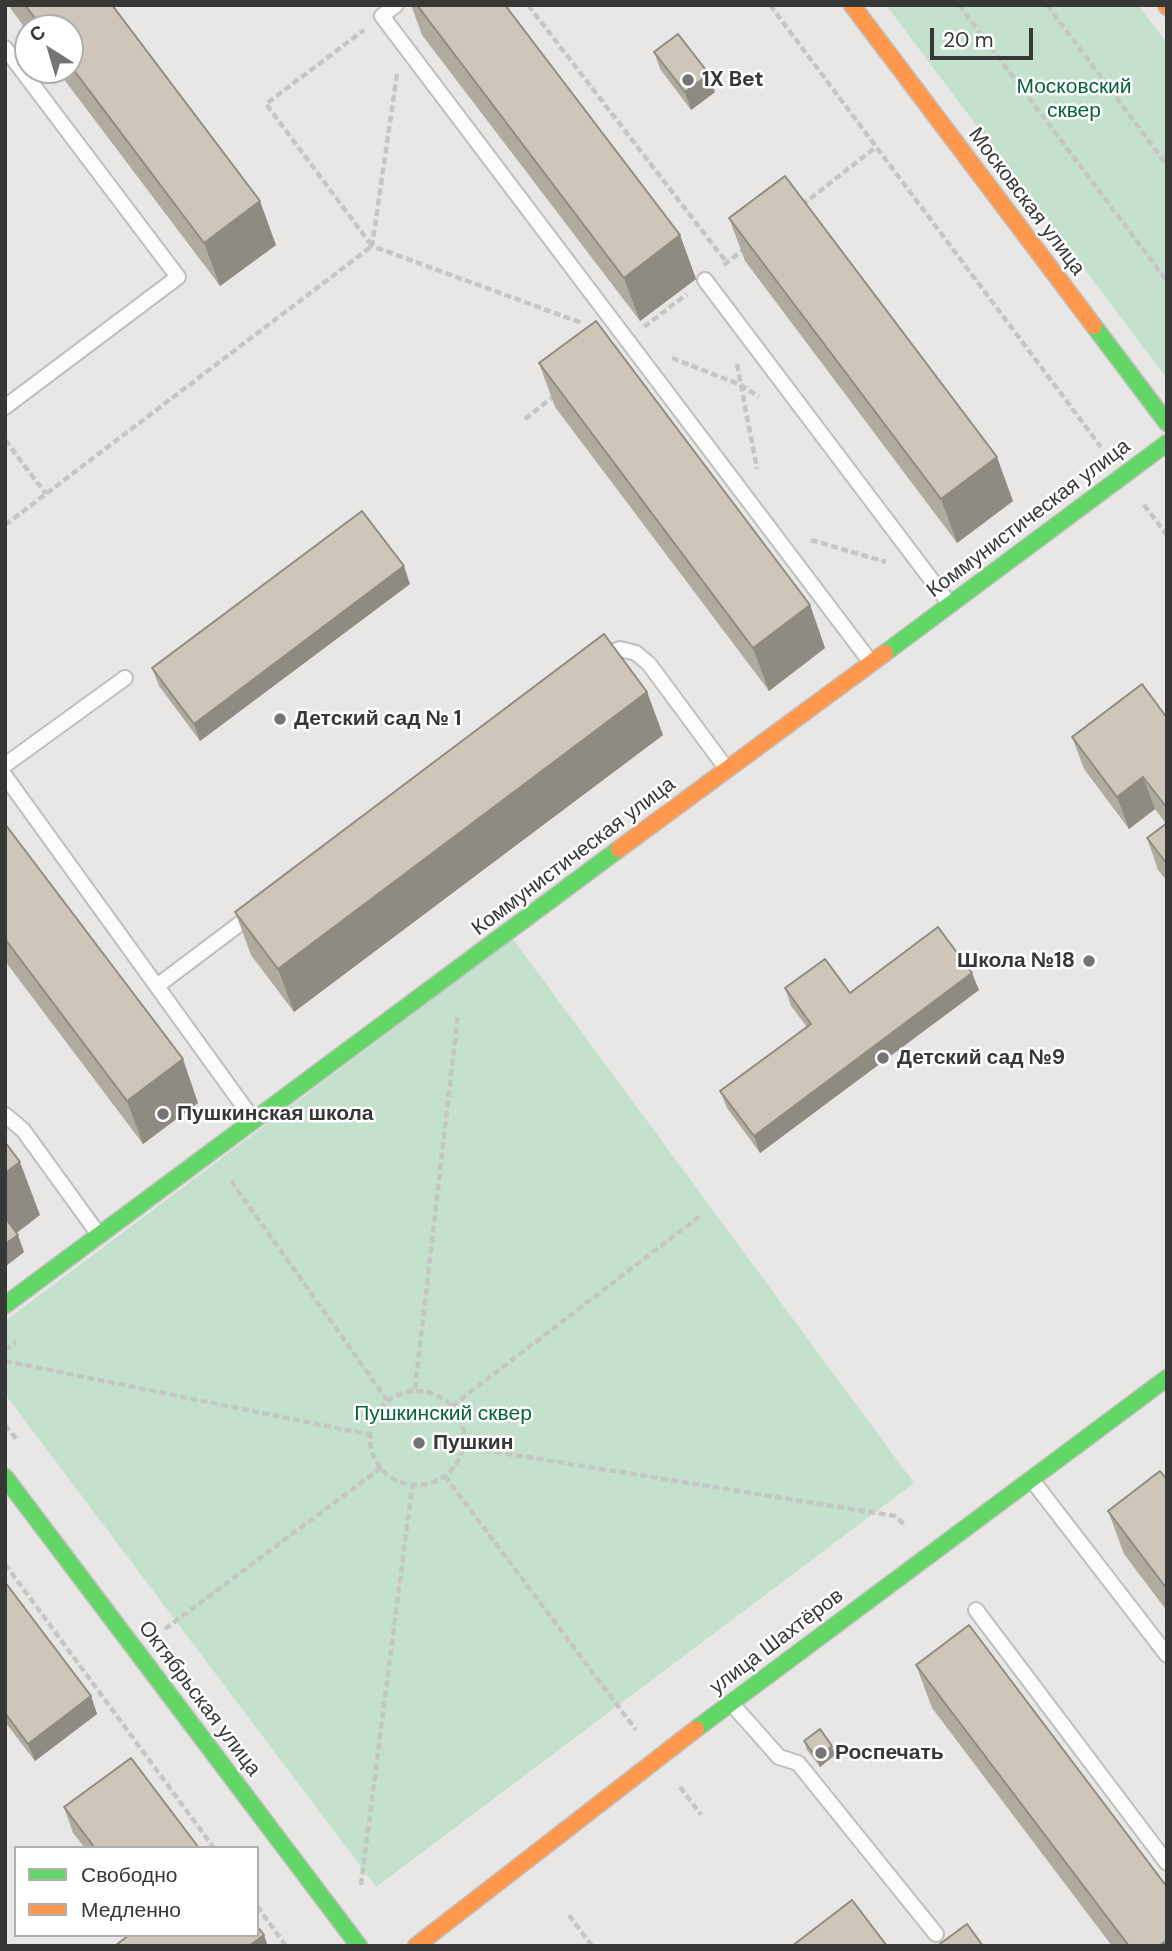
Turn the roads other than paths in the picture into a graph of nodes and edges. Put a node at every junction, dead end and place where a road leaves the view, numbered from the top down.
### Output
1 (396, 5) edge
2 (852, 5) edge
3 (5, 48) edge
4 (705, 279) dead end
5 (5, 407) edge
6 (1167, 423) edge
7 (1167, 443) edge
8 (950, 604) junction
9 (587, 662) edge
10 (871, 663) junction
11 (125, 678) dead end
12 (5, 765) edge
13 (727, 770) junction
14 (5, 776) edge
15 (267, 903) edge
16 (157, 986) junction
17 (5, 1115) edge
18 (254, 1121) junction
19 (99, 1236) junction
20 (5, 1306) edge
21 (1167, 1378) edge
22 (5, 1477) edge
23 (1031, 1479) junction
24 (976, 1610) dead end
25 (1167, 1655) edge
26 (731, 1702) junction
27 (1167, 1863) edge
28 (936, 1934) dead end
29 (359, 1946) edge
30 (416, 1946) edge

1 - 10 lane
2 - 6 street, Московская улица
3 - 5 lane
4 - 8 lane
7 - 8 street, Коммунистическая улица
8 - 10 street, Коммунистическая улица
9 - 13 lane
10 - 13 street, Коммунистическая улица
11 - 12 lane
13 - 18 street, Коммунистическая улица
14 - 16 lane
15 - 16 lane
16 - 18 lane
17 - 19 lane
18 - 19 street, Коммунистическая улица
19 - 20 street, Коммунистическая улица
21 - 23 street, улица Шахтёров
22 - 29 street, Октябрьская улица
23 - 25 lane
23 - 26 street, улица Шахтёров
24 - 27 lane
26 - 28 lane
26 - 30 street, улица Шахтёров

